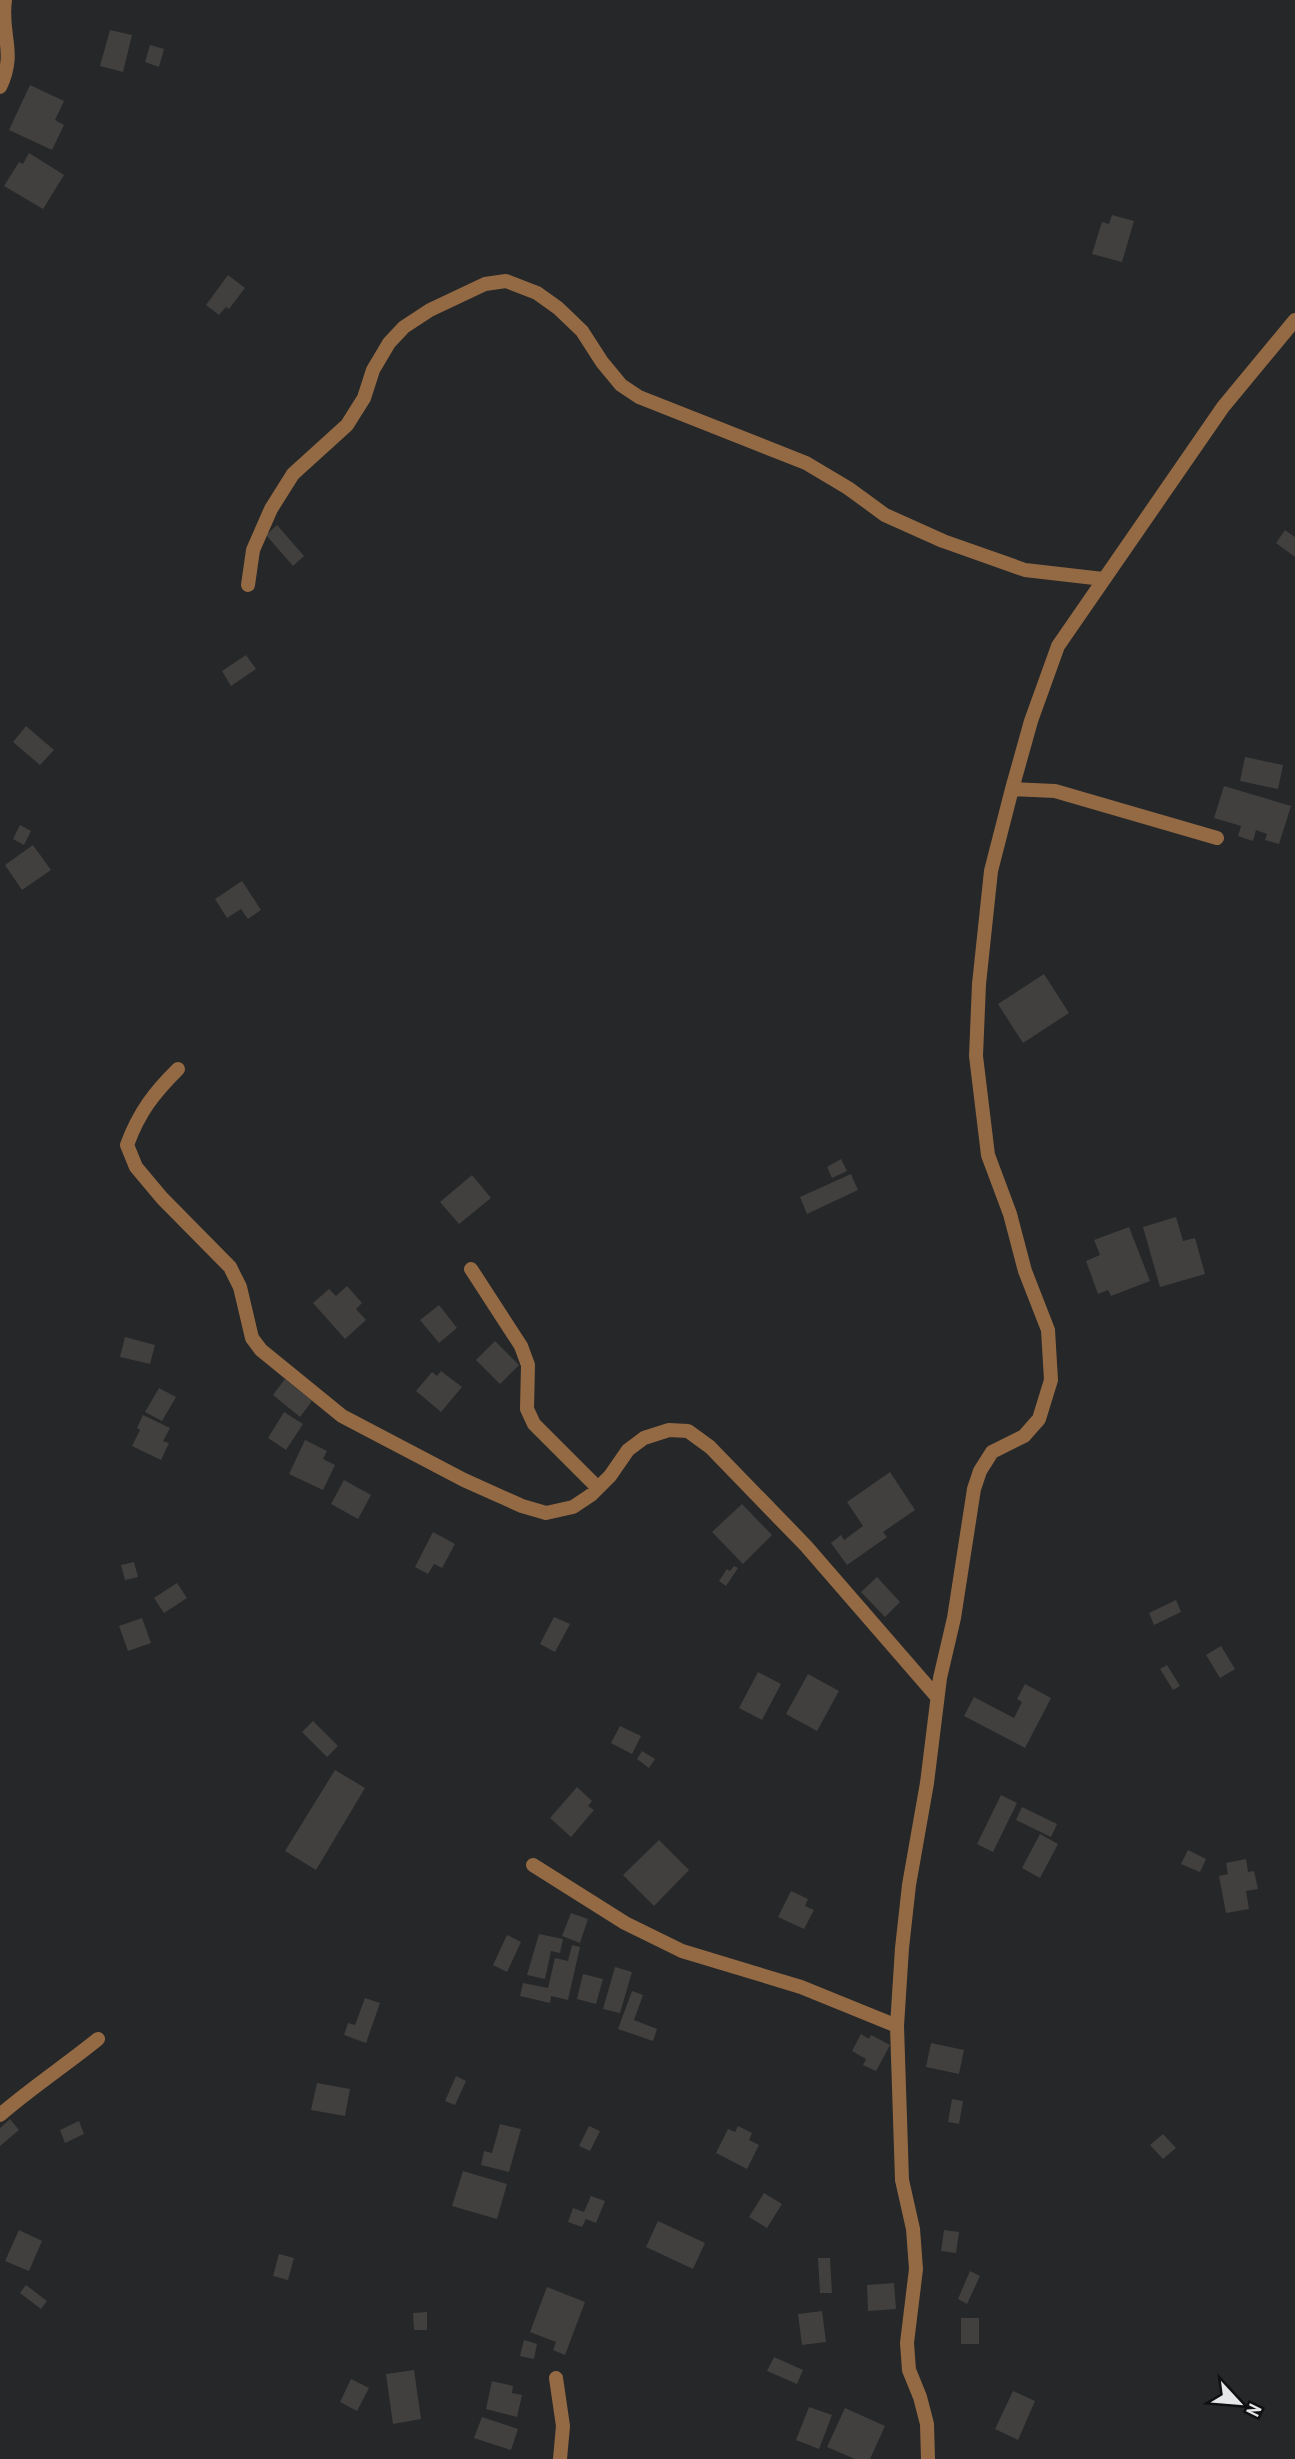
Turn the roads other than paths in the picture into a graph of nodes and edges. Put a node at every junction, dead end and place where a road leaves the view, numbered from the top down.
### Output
1 (5, 0) edge
2 (0, 87) edge
3 (1293, 326) edge
4 (1103, 579) junction
5 (248, 584) dead end
6 (1012, 789) junction
7 (1217, 838) dead end
8 (178, 1069) dead end
9 (471, 1269) dead end
10 (598, 1488) junction
11 (937, 1697) junction
12 (533, 1865) dead end
13 (897, 2026) junction
14 (98, 2039) dead end
15 (0, 2115) edge
16 (556, 2378) dead end
17 (560, 2459) edge
18 (928, 2459) edge

1 - 2 street
3 - 4 street
4 - 5 street
4 - 6 street
6 - 7 street
6 - 11 street
8 - 10 street
9 - 10 street
10 - 11 street
11 - 13 street
12 - 13 street
13 - 18 street
14 - 15 street
16 - 17 street

